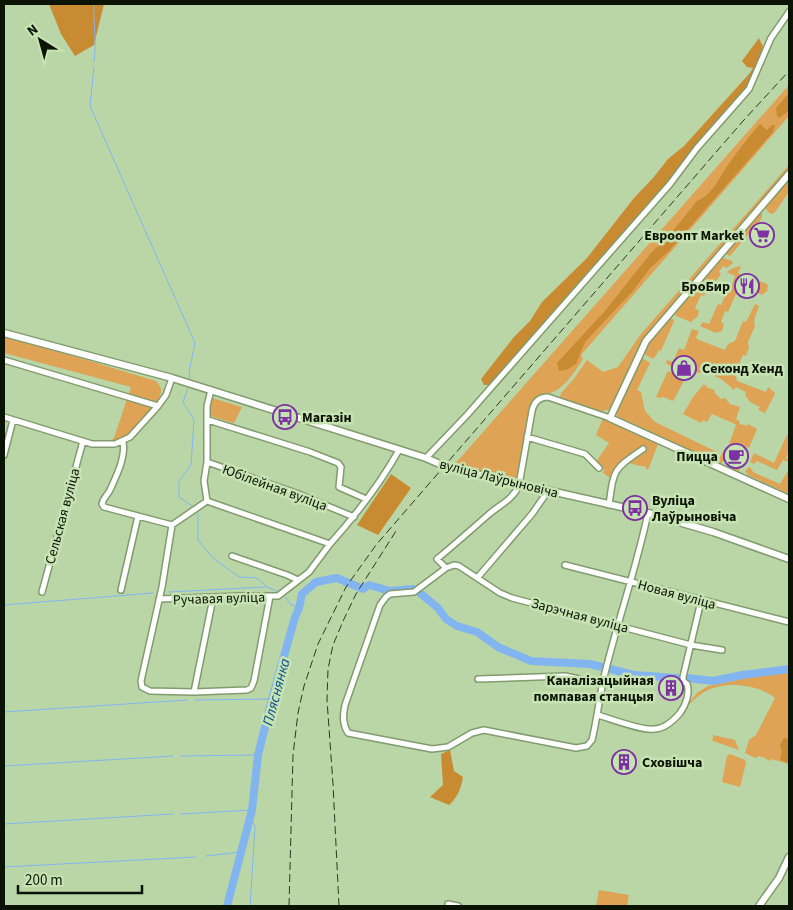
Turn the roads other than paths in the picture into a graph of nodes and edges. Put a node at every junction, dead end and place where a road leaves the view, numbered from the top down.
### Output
1 (789, 12) edge
2 (789, 174) edge
3 (4, 333) edge
4 (4, 360) edge
5 (172, 378) junction
6 (211, 390) junction
7 (158, 406) junction
8 (4, 417) edge
9 (610, 418) junction
10 (13, 420) junction
11 (208, 420) junction
12 (527, 437) junction
13 (83, 441) junction
14 (123, 442) junction
15 (643, 449) dead end
16 (399, 450) junction
17 (4, 455) edge
18 (426, 458) junction
19 (207, 462) junction
20 (599, 468) dead end
21 (518, 485) junction
22 (548, 491) junction
23 (366, 499) junction
24 (789, 499) edge
25 (208, 501) junction
26 (609, 505) junction
27 (648, 513) junction
28 (138, 516) junction
29 (354, 517) junction
30 (172, 525) junction
31 (330, 544) junction
32 (232, 556) dead end
33 (789, 559) edge
34 (565, 565) dead end
35 (446, 568) junction
36 (478, 577) junction
37 (298, 580) junction
38 (631, 582) junction
39 (121, 590) dead end
40 (42, 592) dead end
41 (270, 596) junction
42 (213, 598) junction
43 (159, 599) junction
44 (701, 601) junction
45 (789, 622) edge
46 (619, 625) junction
47 (691, 645) junction
48 (722, 650) dead end
49 (478, 679) dead end
50 (603, 684) junction
51 (194, 692) junction
52 (598, 715) junction
53 (789, 857) edge
54 (448, 904) dead end
55 (458, 906) edge
56 (759, 906) edge

1 - 18 street
2 - 9 main road
3 - 5 main road, вуліца Лаўрыновіча
4 - 7 street
5 - 6 main road, вуліца Лаўрыновіча
5 - 7 street
6 - 11 street, Юбілейная вуліца
6 - 16 main road, вуліца Лаўрыновіча
7 - 14 street
8 - 10 street
9 - 12 street
9 - 24 main road
10 - 13 street
10 - 17 street
11 - 19 street, Юбілейная вуліца
11 - 23 street
12 - 20 street
12 - 21 street
13 - 14 street
13 - 40 street, Сельская вуліца
14 - 28 street
15 - 26 street
16 - 18 main road, вуліца Лаўрыновіча
16 - 23 street
18 - 21 main road, вуліца Лаўрыновіча
19 - 25 street
19 - 29 street, Юбілейная вуліца
21 - 22 main road, вуліца Лаўрыновіча
21 - 35 street
22 - 26 main road, вуліца Лаўрыновіча
22 - 36 street
23 - 29 street
25 - 30 street
25 - 31 street
26 - 27 main road, вуліца Лаўрыновіча
27 - 33 main road, вуліца Лаўрыновіча
27 - 38 street
28 - 30 street
28 - 39 street
29 - 31 street
30 - 43 street
31 - 37 street
32 - 37 street
34 - 38 street, Новая вуліца
35 - 36 street, Зарэчная вуліца
35 - 52 street
36 - 46 street, Зарэчная вуліца
37 - 41 street, Ручавая вуліца
38 - 44 street, Новая вуліца
38 - 46 street
41 - 42 street, Ручавая вуліца
41 - 51 street
42 - 43 street, Ручавая вуліца
42 - 51 street
43 - 51 street
44 - 45 street, Новая вуліца
44 - 47 street
46 - 47 street, Зарэчная вуліца
46 - 50 street
47 - 48 street, Зарэчная вуліца
47 - 52 street
49 - 50 street
50 - 52 street
53 - 56 main road
54 - 55 street

